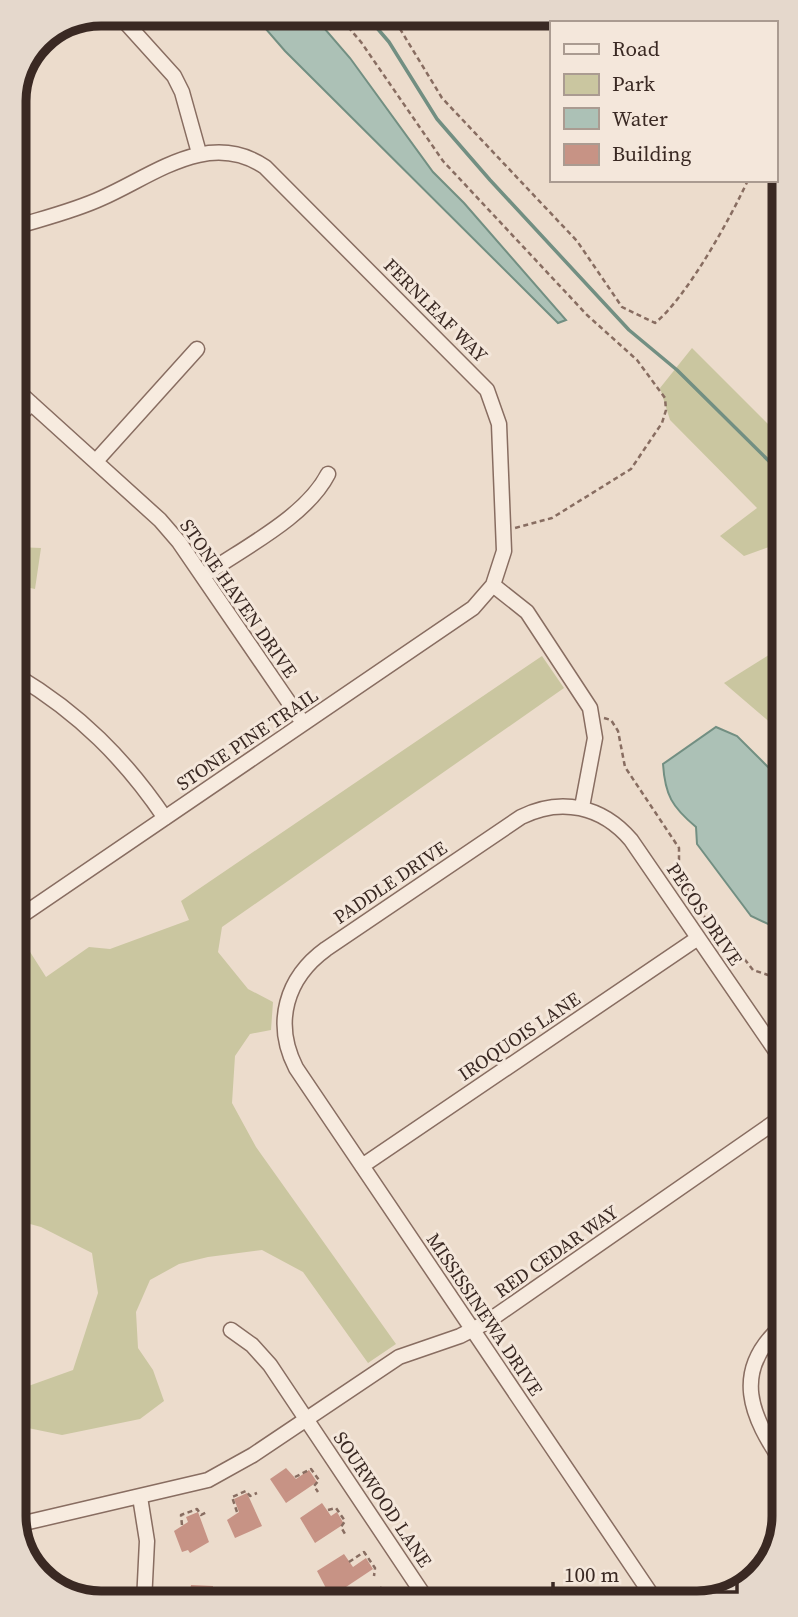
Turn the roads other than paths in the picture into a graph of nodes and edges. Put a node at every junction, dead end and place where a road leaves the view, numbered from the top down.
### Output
1 (129, 26) edge
2 (199, 153) junction
3 (26, 223) edge
4 (197, 349) dead end
5 (26, 397) edge
6 (31, 403) junction
7 (26, 409) edge
8 (96, 461) junction
9 (328, 474) dead end
10 (203, 576) junction
11 (493, 585) junction
12 (26, 682) edge
13 (303, 723) junction
14 (582, 807) junction
15 (165, 818) junction
16 (26, 913) edge
17 (698, 937) junction
18 (772, 1045) edge
19 (288, 1050) joint
20 (772, 1124) edge
21 (362, 1166) junction
22 (231, 1330) dead end
23 (473, 1330) junction
24 (772, 1339) edge
25 (307, 1419) junction
26 (772, 1446) edge
27 (141, 1497) junction
28 (27, 1522) edge
29 (145, 1591) edge
30 (421, 1591) edge
31 (649, 1591) edge

1 - 2 street
2 - 3 street
2 - 11 street, FERNLEAF WAY
4 - 8 street
5 - 6 street, STONE HAVEN DRIVE
6 - 7 street
6 - 8 street, STONE HAVEN DRIVE
8 - 10 street, STONE HAVEN DRIVE
9 - 10 street
10 - 13 street, STONE HAVEN DRIVE
11 - 13 street, STONE PINE TRAIL
11 - 14 street
12 - 15 street
13 - 15 street, STONE PINE TRAIL
14 - 17 street, PECOS DRIVE
14 - 19 street, PADDLE DRIVE
15 - 16 street, STONE PINE TRAIL
17 - 18 street, PECOS DRIVE
17 - 21 street, IROQUOIS LANE
19 - 21 street, MISSISSINEWA DRIVE
20 - 23 street, RED CEDAR WAY
21 - 23 street, MISSISSINEWA DRIVE
22 - 25 street, SOURWOOD LANE
23 - 25 street, RED CEDAR WAY
23 - 31 street, MISSISSINEWA DRIVE
24 - 26 street
25 - 27 street, RED CEDAR WAY
25 - 30 street, SOURWOOD LANE
27 - 28 street, RED CEDAR WAY
27 - 29 street

